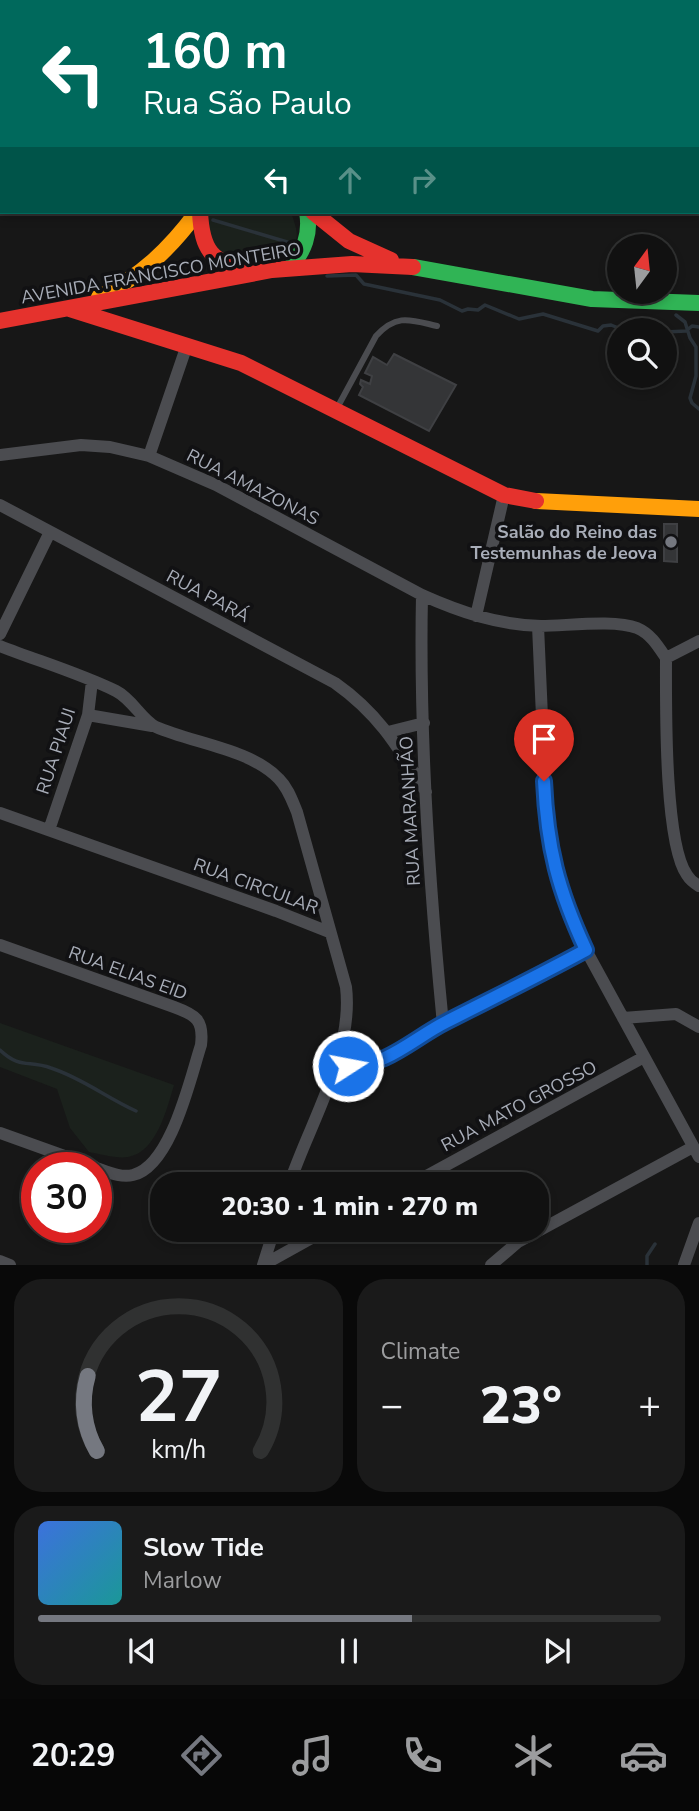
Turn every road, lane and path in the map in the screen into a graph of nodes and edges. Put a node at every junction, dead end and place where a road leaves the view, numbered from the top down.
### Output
1 (197, 214) edge
2 (199, 214) edge
3 (307, 214) edge
4 (315, 214) edge
5 (414, 267) junction
6 (290, 268) junction
7 (252, 273) junction
8 (128, 298) junction
9 (699, 303) edge
10 (72, 308) junction
11 (0, 321) edge
12 (437, 326) dead end
13 (130, 329) junction
14 (187, 345) junction
15 (336, 410) junction
16 (0, 454) edge
17 (149, 456) junction
18 (504, 495) junction
19 (0, 505) edge
20 (699, 509) edge
21 (50, 532) junction
22 (422, 595) junction
23 (476, 616) junction
24 (538, 626) junction
25 (0, 634) edge
26 (699, 641) edge
27 (0, 646) edge
28 (666, 658) junction
29 (92, 681) junction
30 (88, 715) junction
31 (424, 723) junction
32 (152, 726) junction
33 (388, 732) junction
34 (426, 792) junction
35 (0, 813) edge
36 (49, 830) junction
37 (699, 886) edge
38 (329, 932) junction
39 (0, 945) edge
40 (586, 950) junction
41 (623, 1018) junction
42 (443, 1024) junction
43 (699, 1027) edge
44 (644, 1058) junction
45 (336, 1063) junction
46 (0, 1133) edge
47 (52, 1152) edge
48 (696, 1152) edge
49 (294, 1172) edge
50 (434, 1172) edge
51 (112, 1173) edge
52 (699, 1223) edge
53 (270, 1242) edge
54 (304, 1242) edge
55 (0, 1261) edge
56 (10, 1265) edge
57 (263, 1265) edge
58 (491, 1265) edge
59 (684, 1265) edge

1 - 10 main road
2 - 7 main road
3 - 6 main road
4 - 5 main road
5 - 6 main road, AVENIDA FRANCISCO MONTEIRO
5 - 9 main road
6 - 7 main road, AVENIDA FRANCISCO MONTEIRO
7 - 8 main road, AVENIDA FRANCISCO MONTEIRO
8 - 10 main road, AVENIDA FRANCISCO MONTEIRO
8 - 13 main road
10 - 11 main road, AVENIDA FRANCISCO MONTEIRO
10 - 13 main road
12 - 15 lane
13 - 14 main road
14 - 15 main road
14 - 17 street
15 - 18 main road
16 - 17 street, RUA AMAZONAS
17 - 22 street, RUA AMAZONAS
18 - 20 main road
18 - 23 street
19 - 21 street, RUA PARÁ
21 - 25 street
21 - 33 street, RUA PARÁ
22 - 23 street, RUA AMAZONAS
22 - 31 street, RUA MARANHÃO
23 - 24 street, RUA AMAZONAS
24 - 28 street, RUA AMAZONAS
24 - 40 street
26 - 28 street
27 - 29 street
28 - 37 street
29 - 30 street, RUA PIAUI
29 - 32 street
30 - 32 street
30 - 36 street, RUA PIAUI
31 - 33 street
31 - 34 street, RUA MARANHÃO
32 - 38 street
33 - 34 street, RUA PARÁ
34 - 42 street, RUA MARANHÃO
35 - 36 street, RUA CIRCULAR
36 - 38 street, RUA CIRCULAR
38 - 45 street, RUA CIRCULAR
39 - 51 street, RUA ELIAS EID
40 - 41 street
40 - 42 street
41 - 43 street
41 - 44 street
42 - 45 street
44 - 48 street
44 - 50 street, RUA MATO GROSSO
45 - 49 street, RUA CIRCULAR
46 - 47 street, RUA ELIAS EID
48 - 58 street
52 - 59 street
53 - 57 street
54 - 57 street
55 - 56 street

